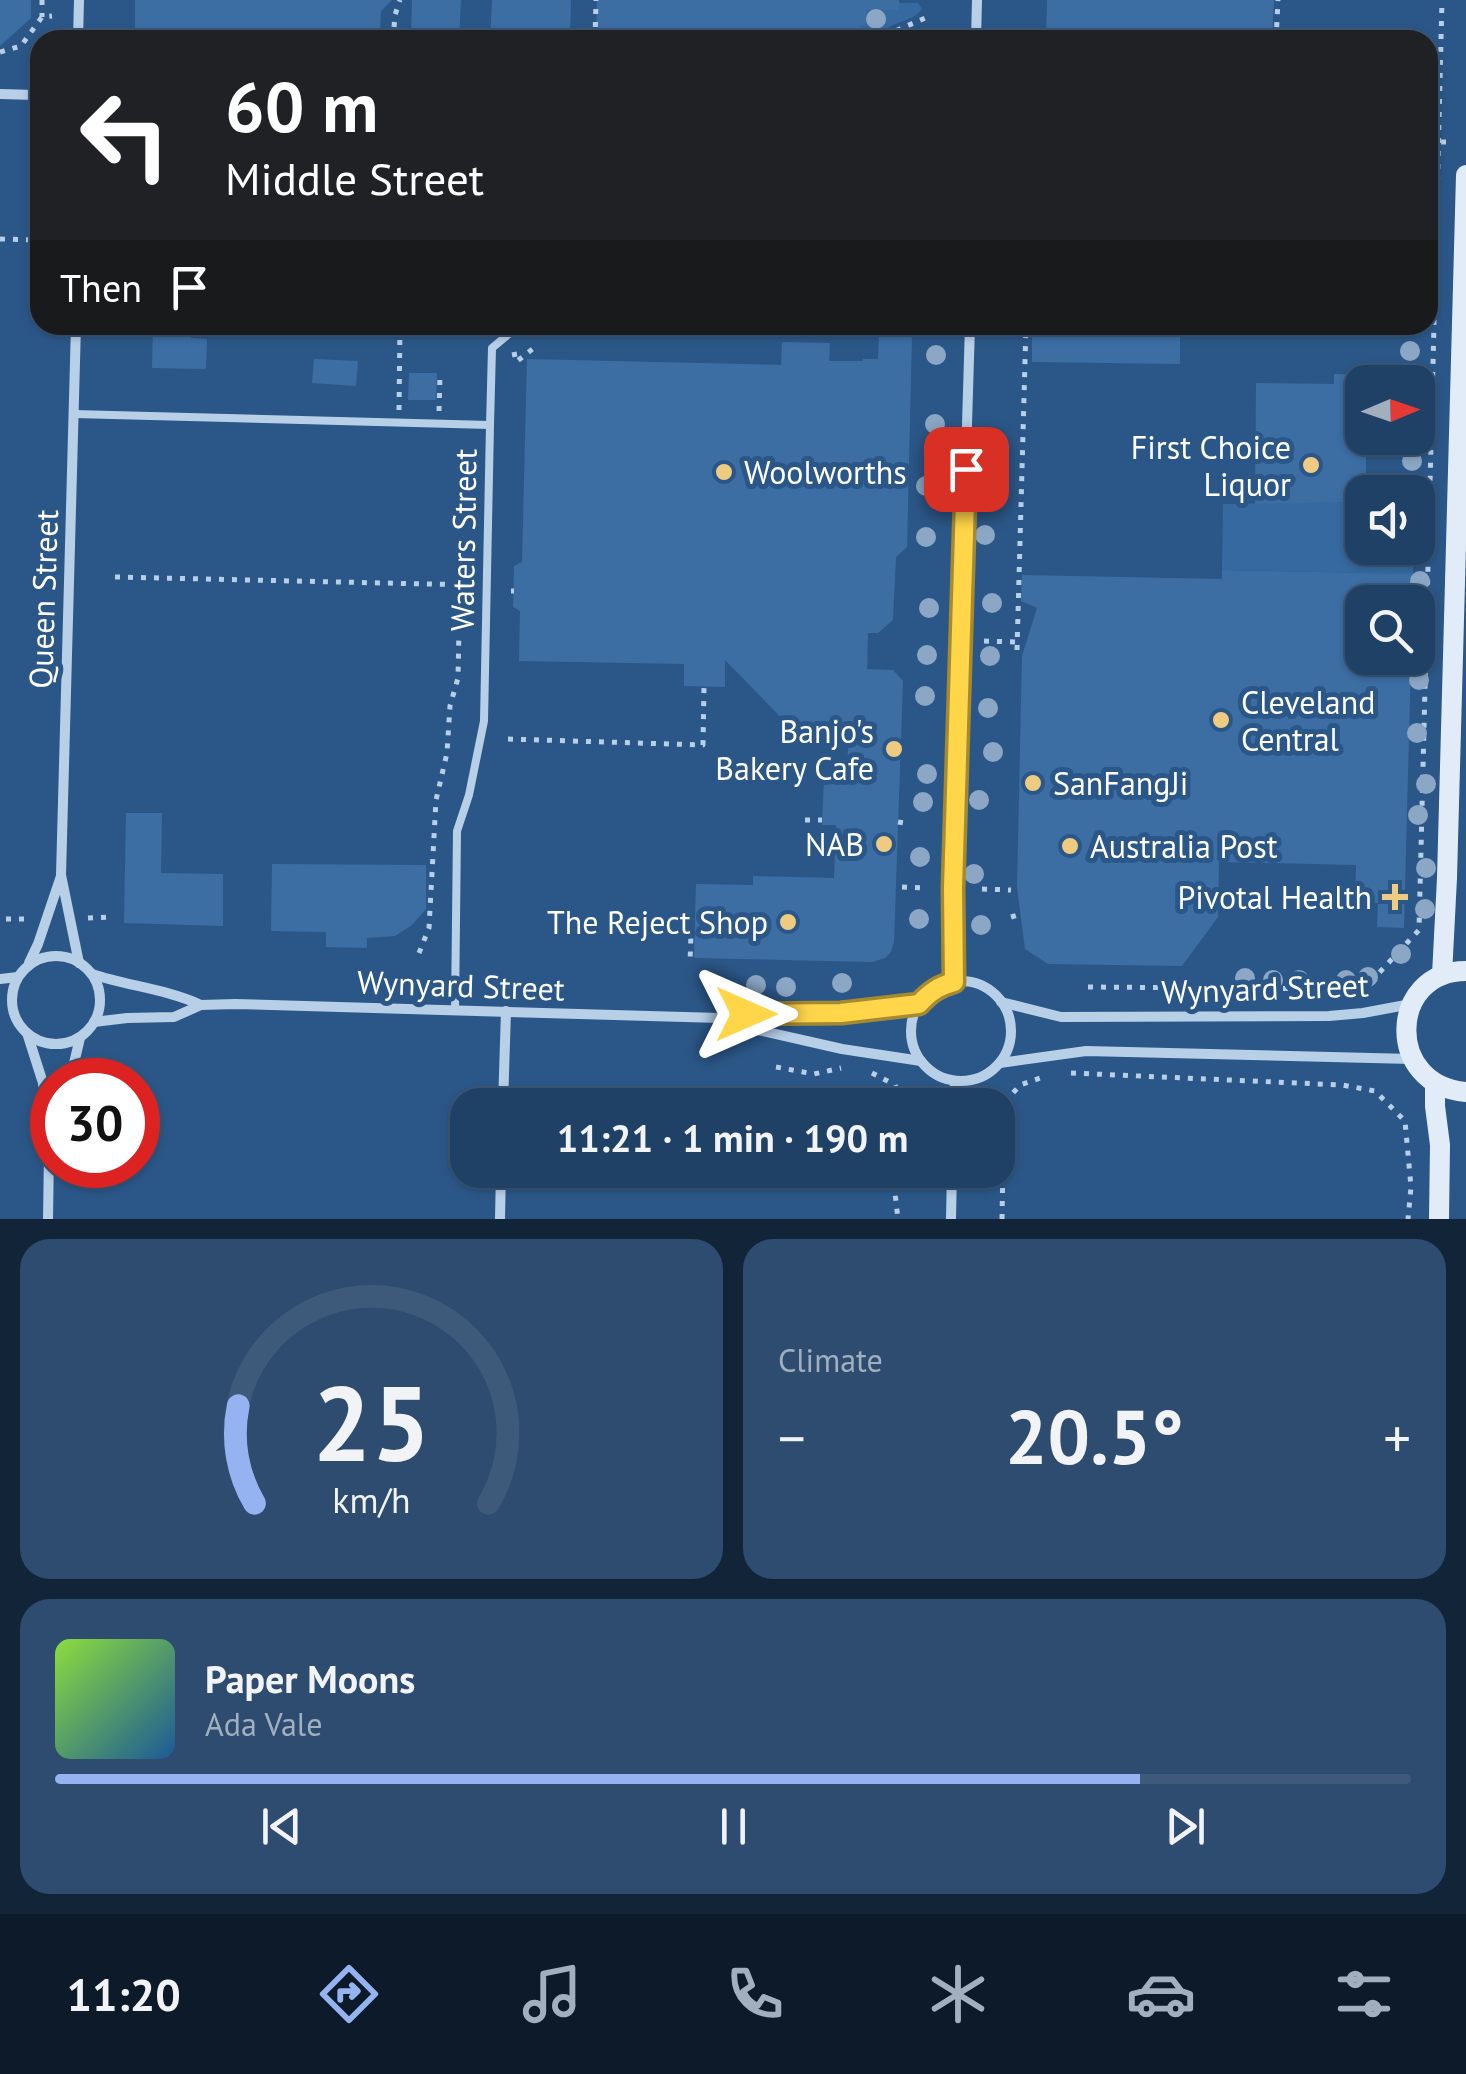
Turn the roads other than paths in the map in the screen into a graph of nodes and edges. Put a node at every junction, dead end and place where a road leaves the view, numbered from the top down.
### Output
1 (79, 0) edge
2 (977, 0) edge
3 (78, 30) edge
4 (976, 30) edge
5 (0, 94) edge
6 (30, 95) edge
7 (1466, 175) edge
8 (76, 335) edge
9 (507, 335) edge
10 (970, 335) edge
11 (74, 414) junction
12 (490, 425) junction
13 (61, 875) junction
14 (79, 962) junction
15 (28, 966) junction
16 (1466, 971) edge
17 (90, 973) junction
18 (1442, 975) junction
19 (18, 977) junction
20 (0, 979) edge
21 (954, 982) junction
22 (1001, 1002) junction
23 (919, 1004) junction
24 (1411, 1004) junction
25 (201, 1005) junction
26 (456, 1010) junction
27 (506, 1011) junction
28 (0, 1016) edge
29 (14, 1017) junction
30 (720, 1018) junction
31 (94, 1022) junction
32 (28, 1035) junction
33 (80, 1038) junction
34 (35, 1058) edge
35 (75, 1058) edge
36 (1412, 1060) junction
37 (920, 1061) junction
38 (1000, 1063) junction
39 (955, 1082) junction
40 (1435, 1084) junction
41 (504, 1088) edge
42 (955, 1088) edge
43 (1466, 1092) edge
44 (48, 1188) edge
45 (501, 1188) edge
46 (952, 1188) edge
47 (48, 1219) edge
48 (500, 1219) edge
49 (951, 1219) edge
50 (1439, 1219) edge

1 - 3 street
2 - 4 street
5 - 6 street
7 - 18 main road
8 - 11 street, Queen Street
9 - 12 lane
10 - 21 street
11 - 12 lane, Waters Street
11 - 13 street, Queen Street
12 - 26 lane, Waters Street
13 - 14 street, Queen Street
13 - 15 street, Queen Street
14 - 15 street
14 - 17 street
15 - 19 street
16 - 18 main road
17 - 25 street, Wynyard Street
17 - 31 street
18 - 24 main road
19 - 20 street
19 - 29 street
21 - 22 street
21 - 23 street
22 - 24 street, Wynyard Street
22 - 38 street
23 - 30 street, Wynyard Street
23 - 37 street
24 - 36 main road
25 - 26 street, Wynyard Street
25 - 31 street, Wynyard Street
26 - 27 street, Wynyard Street
27 - 30 street, Wynyard Street
27 - 41 street
28 - 29 street
29 - 32 street
30 - 37 street, Wynyard Street
31 - 33 street
32 - 33 street
32 - 34 street
33 - 35 street
36 - 38 street, Wynyard Street
36 - 40 main road
37 - 39 street
38 - 39 street
39 - 42 street
40 - 43 main road
40 - 50 main road
44 - 47 street
45 - 48 street
46 - 49 street

